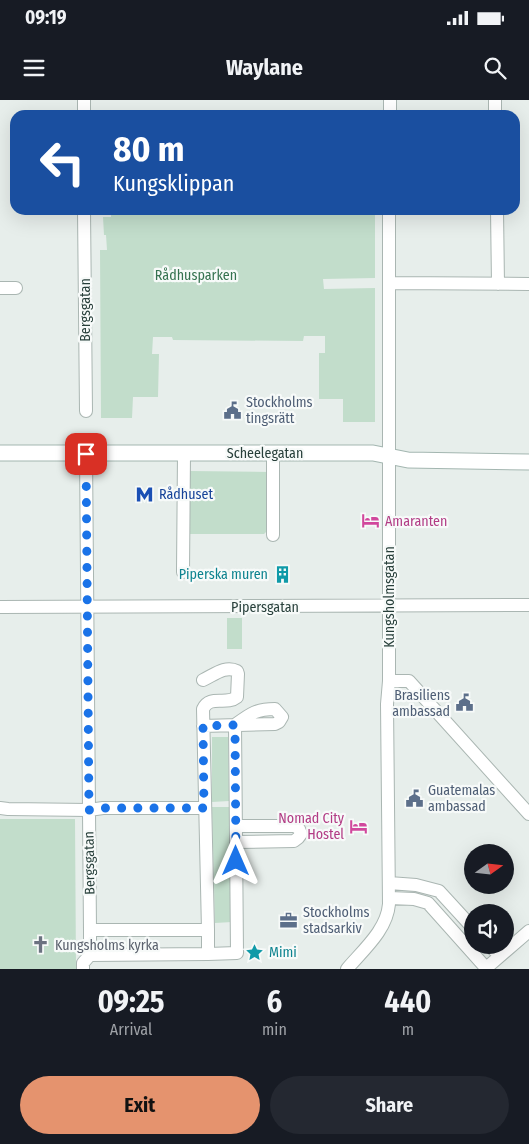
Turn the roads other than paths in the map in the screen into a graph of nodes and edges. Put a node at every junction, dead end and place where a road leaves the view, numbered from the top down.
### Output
1 (84, 215) edge
2 (389, 215) edge
3 (496, 215) edge
4 (390, 283) junction
5 (498, 284) junction
6 (529, 284) edge
7 (0, 288) edge
8 (16, 288) dead end
9 (86, 411) dead end
10 (0, 453) edge
11 (272, 453) junction
12 (86, 454) junction
13 (184, 454) junction
14 (390, 456) junction
15 (529, 462) edge
16 (273, 535) dead end
17 (183, 572) dead end
18 (529, 605) edge
19 (0, 607) edge
20 (389, 607) junction
21 (87, 608) junction
22 (203, 680) dead end
23 (389, 681) junction
24 (203, 726) junction
25 (0, 808) edge
26 (204, 808) junction
27 (89, 810) junction
28 (529, 814) edge
29 (236, 826) junction
30 (236, 842) junction
31 (389, 883) junction
32 (439, 891) junction
33 (390, 898) junction
34 (428, 904) junction
35 (464, 918) edge
36 (90, 930) junction
37 (208, 930) junction
38 (529, 931) edge
39 (208, 954) junction
40 (90, 955) junction
41 (500, 956) joint
42 (486, 968) edge
43 (83, 969) edge
44 (346, 969) edge

1 - 9 street, Bergsgatan
2 - 4 street, Kungsholmsgatan
3 - 5 street
4 - 5 street
4 - 14 street, Kungsholmsgatan
5 - 6 street
7 - 8 street
10 - 12 street, Scheelegatan
11 - 13 street, Scheelegatan
11 - 14 street, Scheelegatan
11 - 16 street
12 - 13 street, Scheelegatan
12 - 21 street, Bergsgatan
13 - 17 street
14 - 15 street, Scheelegatan
14 - 20 street, Kungsholmsgatan
18 - 20 street, Pipersgatan
19 - 21 street, Pipersgatan
20 - 21 street, Pipersgatan
20 - 23 street, Kungsholmsgatan
21 - 27 street, Bergsgatan
22 - 24 street
23 - 28 street
23 - 31 street, Kungsholmsgatan
24 - 26 street
24 - 29 street
25 - 27 street
26 - 27 street
26 - 37 street
27 - 36 street, Bergsgatan
29 - 30 street
29 - 30 street
30 - 39 street
31 - 32 street
31 - 33 street, Kungsholmsgatan
32 - 34 street
32 - 35 street
33 - 34 street
33 - 44 street, Kungsholmsgatan
34 - 42 street
36 - 37 street
36 - 40 street, Bergsgatan
37 - 39 street
38 - 41 street
39 - 40 street
40 - 43 street, Bergsgatan
41 - 42 street

